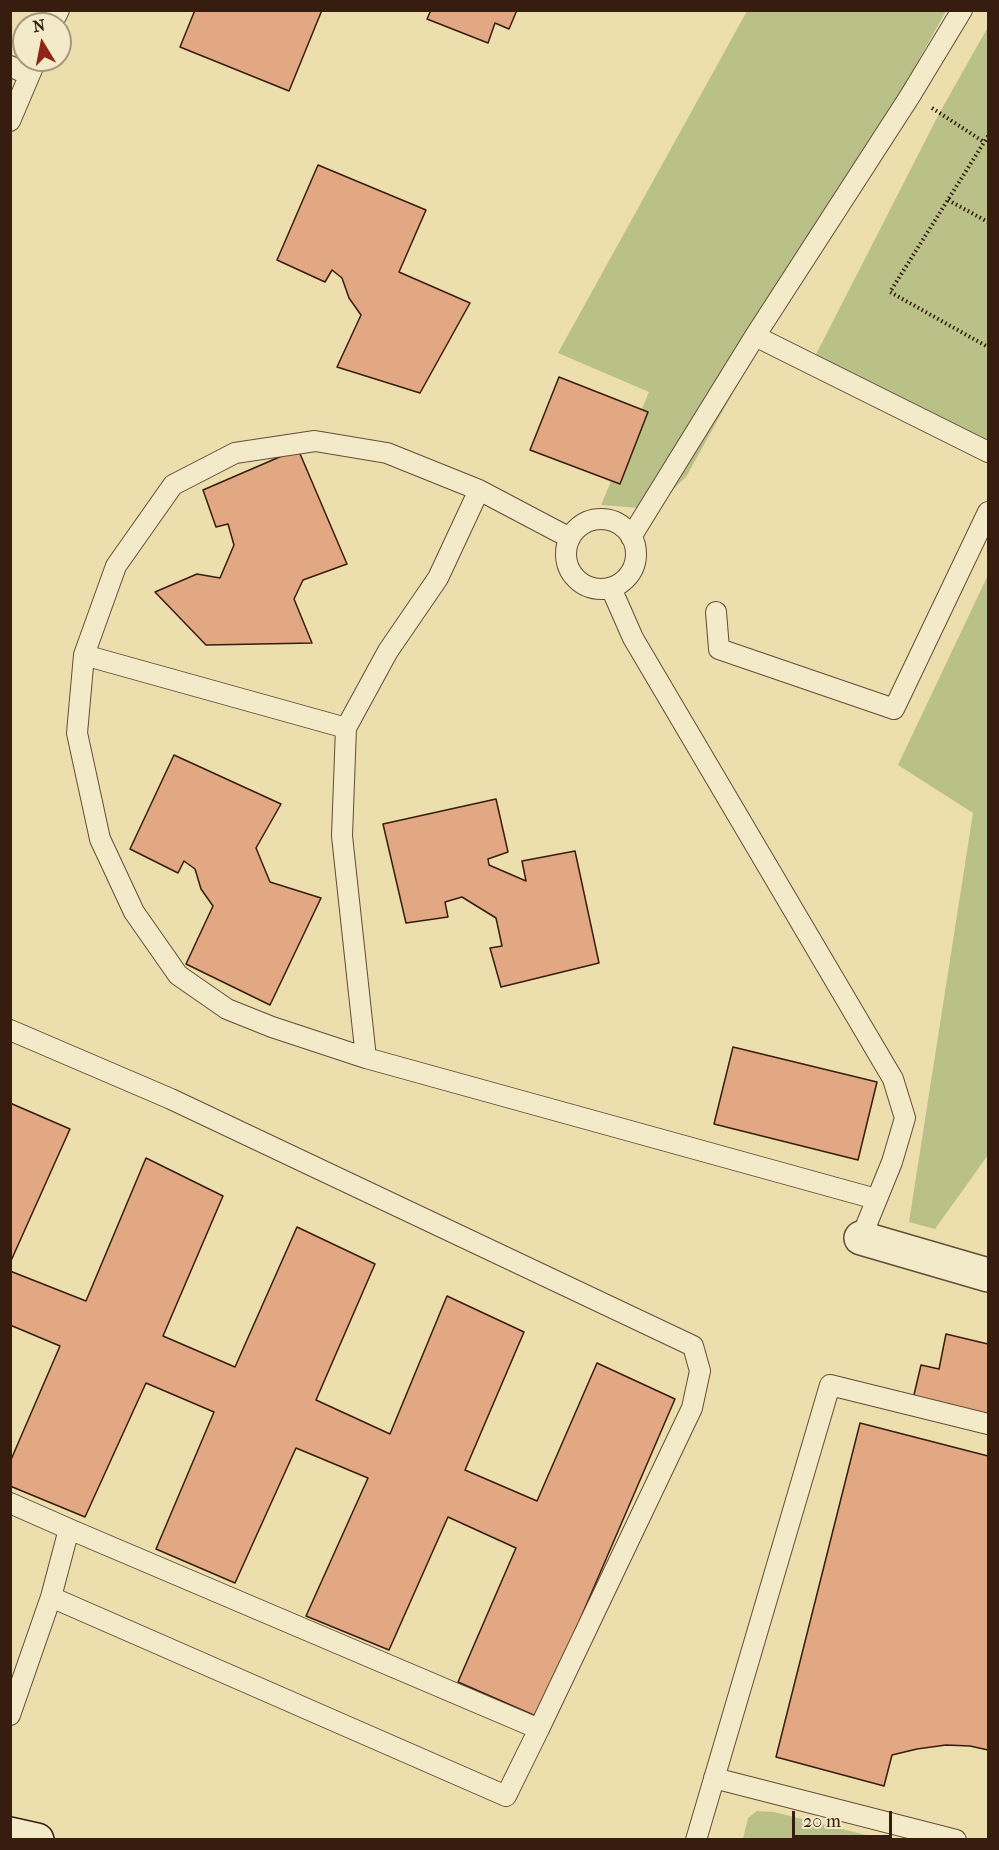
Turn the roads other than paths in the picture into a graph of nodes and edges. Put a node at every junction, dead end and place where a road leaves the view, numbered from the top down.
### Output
1 (962, 10) edge
2 (30, 72) edge
3 (10, 121) edge
4 (755, 336) junction
5 (988, 452) edge
6 (479, 490) junction
7 (988, 512) edge
8 (631, 537) junction
9 (570, 538) junction
10 (611, 588) junction
11 (716, 612) dead end
12 (84, 655) junction
13 (346, 728) junction
14 (10, 1030) edge
15 (366, 1058) junction
16 (876, 1199) junction
17 (861, 1238) joint
18 (988, 1275) edge
19 (988, 1424) edge
20 (10, 1503) edge
21 (69, 1529) junction
22 (51, 1597) junction
23 (10, 1715) edge
24 (539, 1729) junction
25 (714, 1778) junction
26 (10, 1834) edge
27 (37, 1839) edge
28 (696, 1839) edge
29 (956, 1839) edge

1 - 4 lane
2 - 3 lane
4 - 5 lane
4 - 8 lane
6 - 9 lane
6 - 12 lane
6 - 13 lane
7 - 11 lane
8 - 9 lane
8 - 10 lane
9 - 10 lane
10 - 16 lane
12 - 13 lane
12 - 15 lane
13 - 15 lane
14 - 24 lane
15 - 16 lane
16 - 17 lane
17 - 18 street
19 - 25 lane
20 - 21 lane
21 - 22 lane
21 - 24 lane
22 - 23 lane
22 - 24 lane
25 - 28 lane
25 - 29 lane
26 - 27 street

